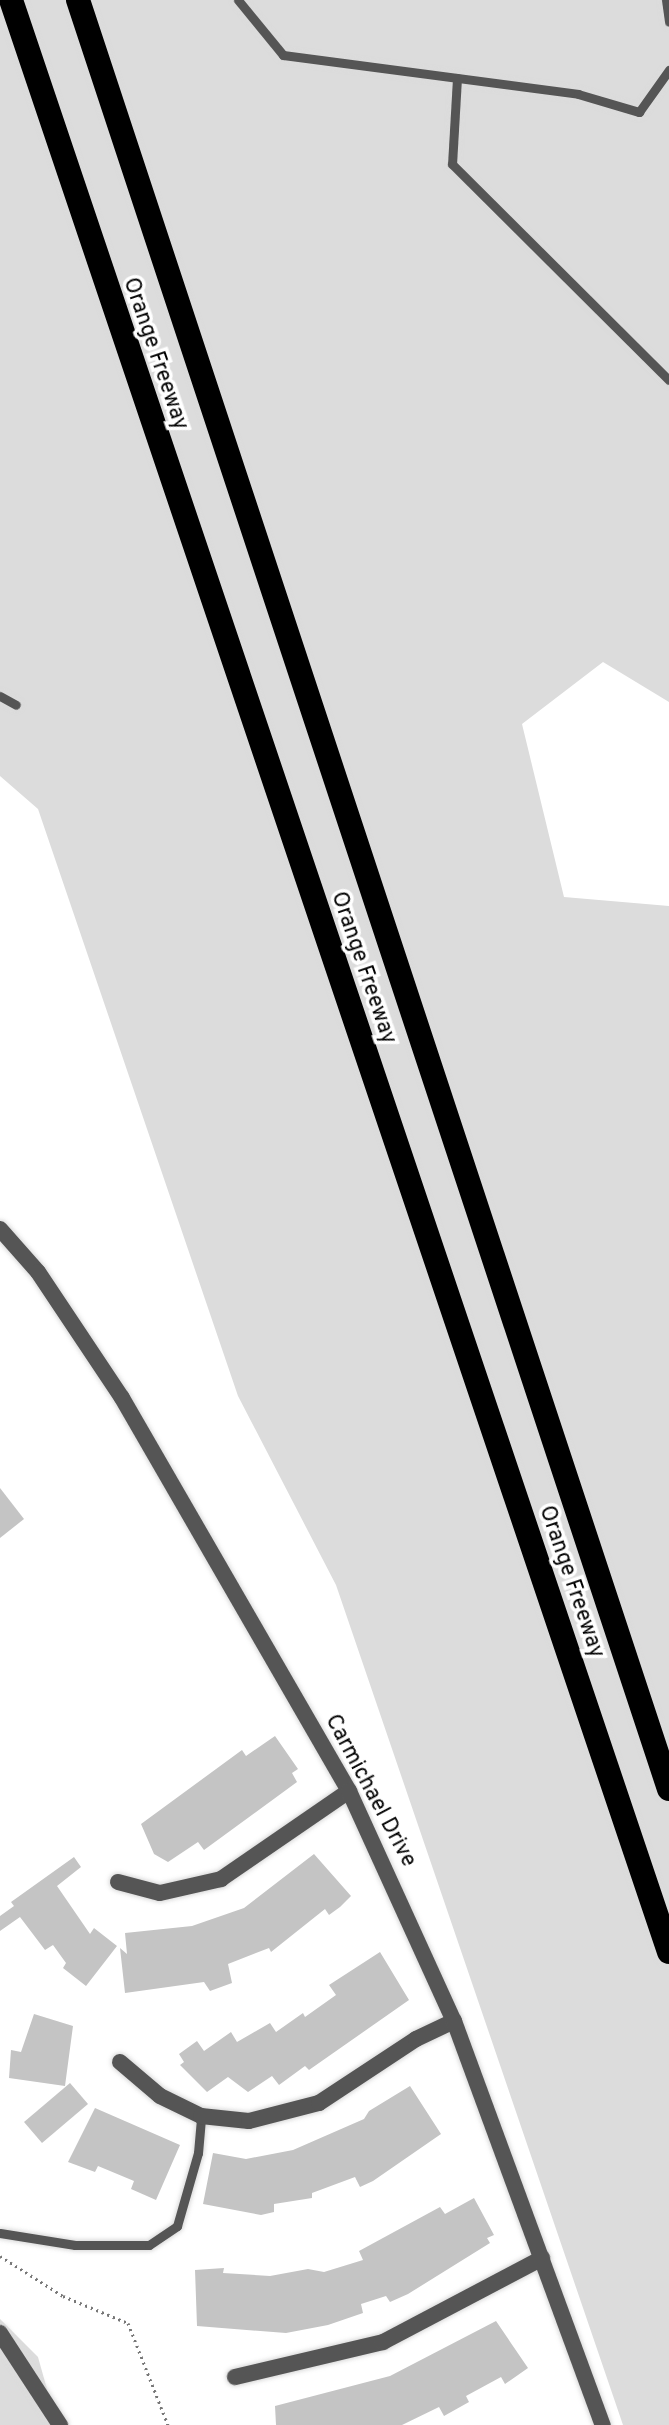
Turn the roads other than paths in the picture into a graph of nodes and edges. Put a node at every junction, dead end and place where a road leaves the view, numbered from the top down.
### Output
1 (11, 0) edge
2 (78, 0) edge
3 (238, 0) edge
4 (666, 0) edge
5 (669, 22) edge
6 (669, 70) edge
7 (457, 78) junction
8 (669, 380) edge
9 (0, 696) edge
10 (16, 705) dead end
11 (0, 1229) edge
12 (669, 1789) edge
13 (349, 1791) junction
14 (118, 1882) dead end
15 (669, 1952) edge
16 (454, 2021) junction
17 (120, 2062) dead end
18 (201, 2116) junction
19 (0, 2233) edge
20 (542, 2258) junction
21 (0, 2333) edge
22 (235, 2377) dead end
23 (60, 2425) edge
24 (603, 2425) edge

1 - 15 highway, Orange Freeway
2 - 12 highway, Orange Freeway
3 - 7 lane
4 - 5 lane
6 - 7 lane
7 - 8 lane
9 - 10 lane
11 - 13 street, Carmichael Drive
13 - 14 street
13 - 16 street, Carmichael Drive
16 - 18 street
16 - 20 street, Carmichael Drive
17 - 18 street
18 - 19 lane
20 - 22 street
20 - 24 street, Carmichael Drive
21 - 23 street

